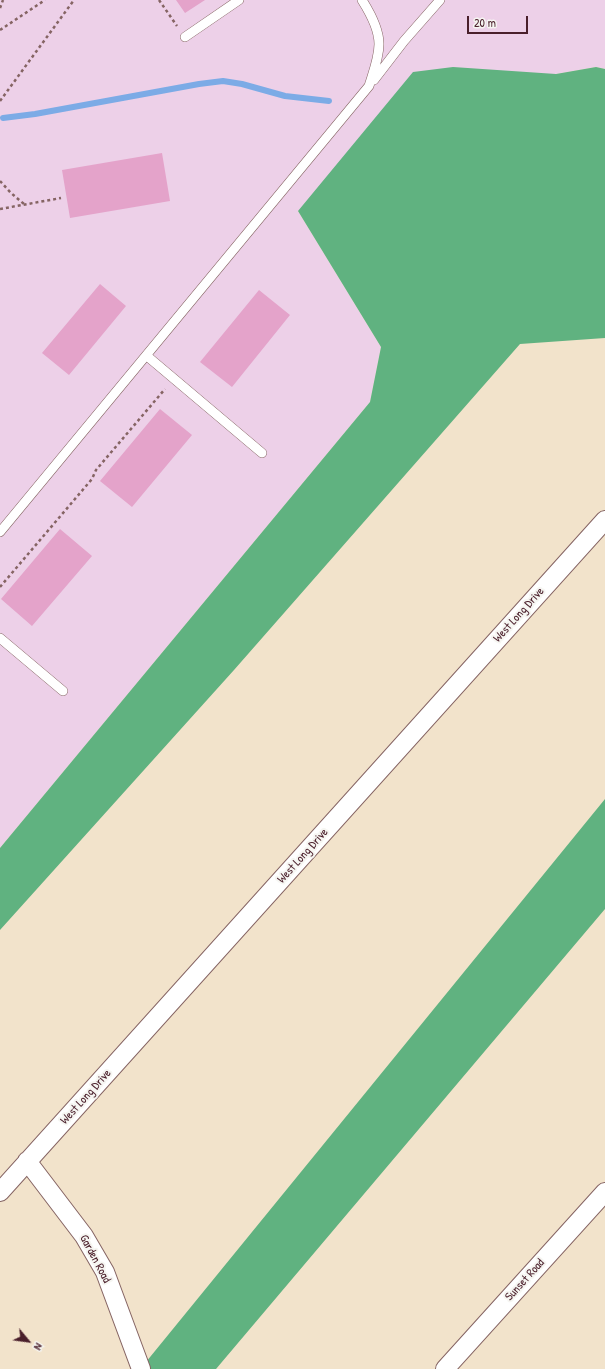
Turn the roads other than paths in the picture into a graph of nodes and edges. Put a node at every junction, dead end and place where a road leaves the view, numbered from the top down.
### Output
1 (239, 0) edge
2 (362, 0) edge
3 (440, 0) edge
4 (185, 37) road end
5 (369, 86) junction
6 (147, 356) junction
7 (262, 453) dead end
8 (605, 520) edge
9 (0, 532) edge
10 (0, 638) edge
11 (63, 690) dead end
12 (27, 1162) junction
13 (0, 1192) edge
14 (605, 1192) edge
15 (141, 1369) edge
16 (445, 1369) edge

1 - 4 lane
2 - 5 lane
3 - 5 lane
5 - 6 lane
6 - 7 lane
6 - 9 lane
8 - 12 street, West Long Drive
10 - 11 lane
12 - 13 street, West Long Drive
12 - 15 street, Garden Road
14 - 16 street, Sunset Road

